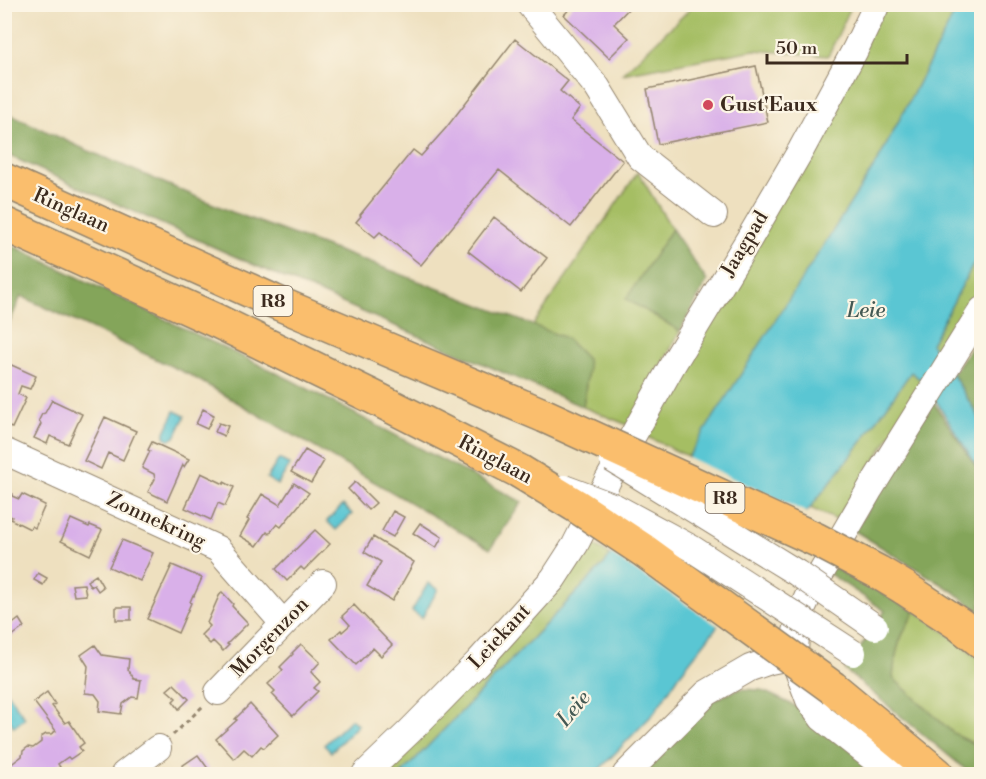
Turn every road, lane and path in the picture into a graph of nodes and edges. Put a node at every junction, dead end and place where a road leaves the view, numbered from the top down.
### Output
1 (529, 4) edge
2 (877, 4) edge
3 (4, 180) edge
4 (714, 215) dead end
5 (4, 224) edge
6 (981, 310) edge
7 (544, 416) junction
8 (5, 451) edge
9 (519, 471) junction
10 (608, 480) joint
11 (323, 583) dead end
12 (283, 623) junction
13 (875, 627) dead end
14 (981, 642) edge
15 (853, 653) dead end
16 (795, 656) junction
17 (218, 692) joint
18 (159, 748) joint
19 (124, 774) edge
20 (365, 774) edge
21 (626, 774) edge
22 (893, 774) edge
23 (937, 774) edge

1 - 4 street
2 - 10 street, Jaagpad
3 - 7 highway, Ringlaan / R8
5 - 9 highway, Ringlaan / R8
6 - 16 street
7 - 13 street, bridge
7 - 14 highway, Ringlaan / R8, bridge
8 - 12 street, Zonnekring
9 - 15 street, bridge
9 - 23 highway, Ringlaan / R8, bridge
10 - 20 street, Leiekant
11 - 12 street, Morgenzon
12 - 17 street, Morgenzon
16 - 21 street
16 - 22 street
17 - 18 path
18 - 19 street

